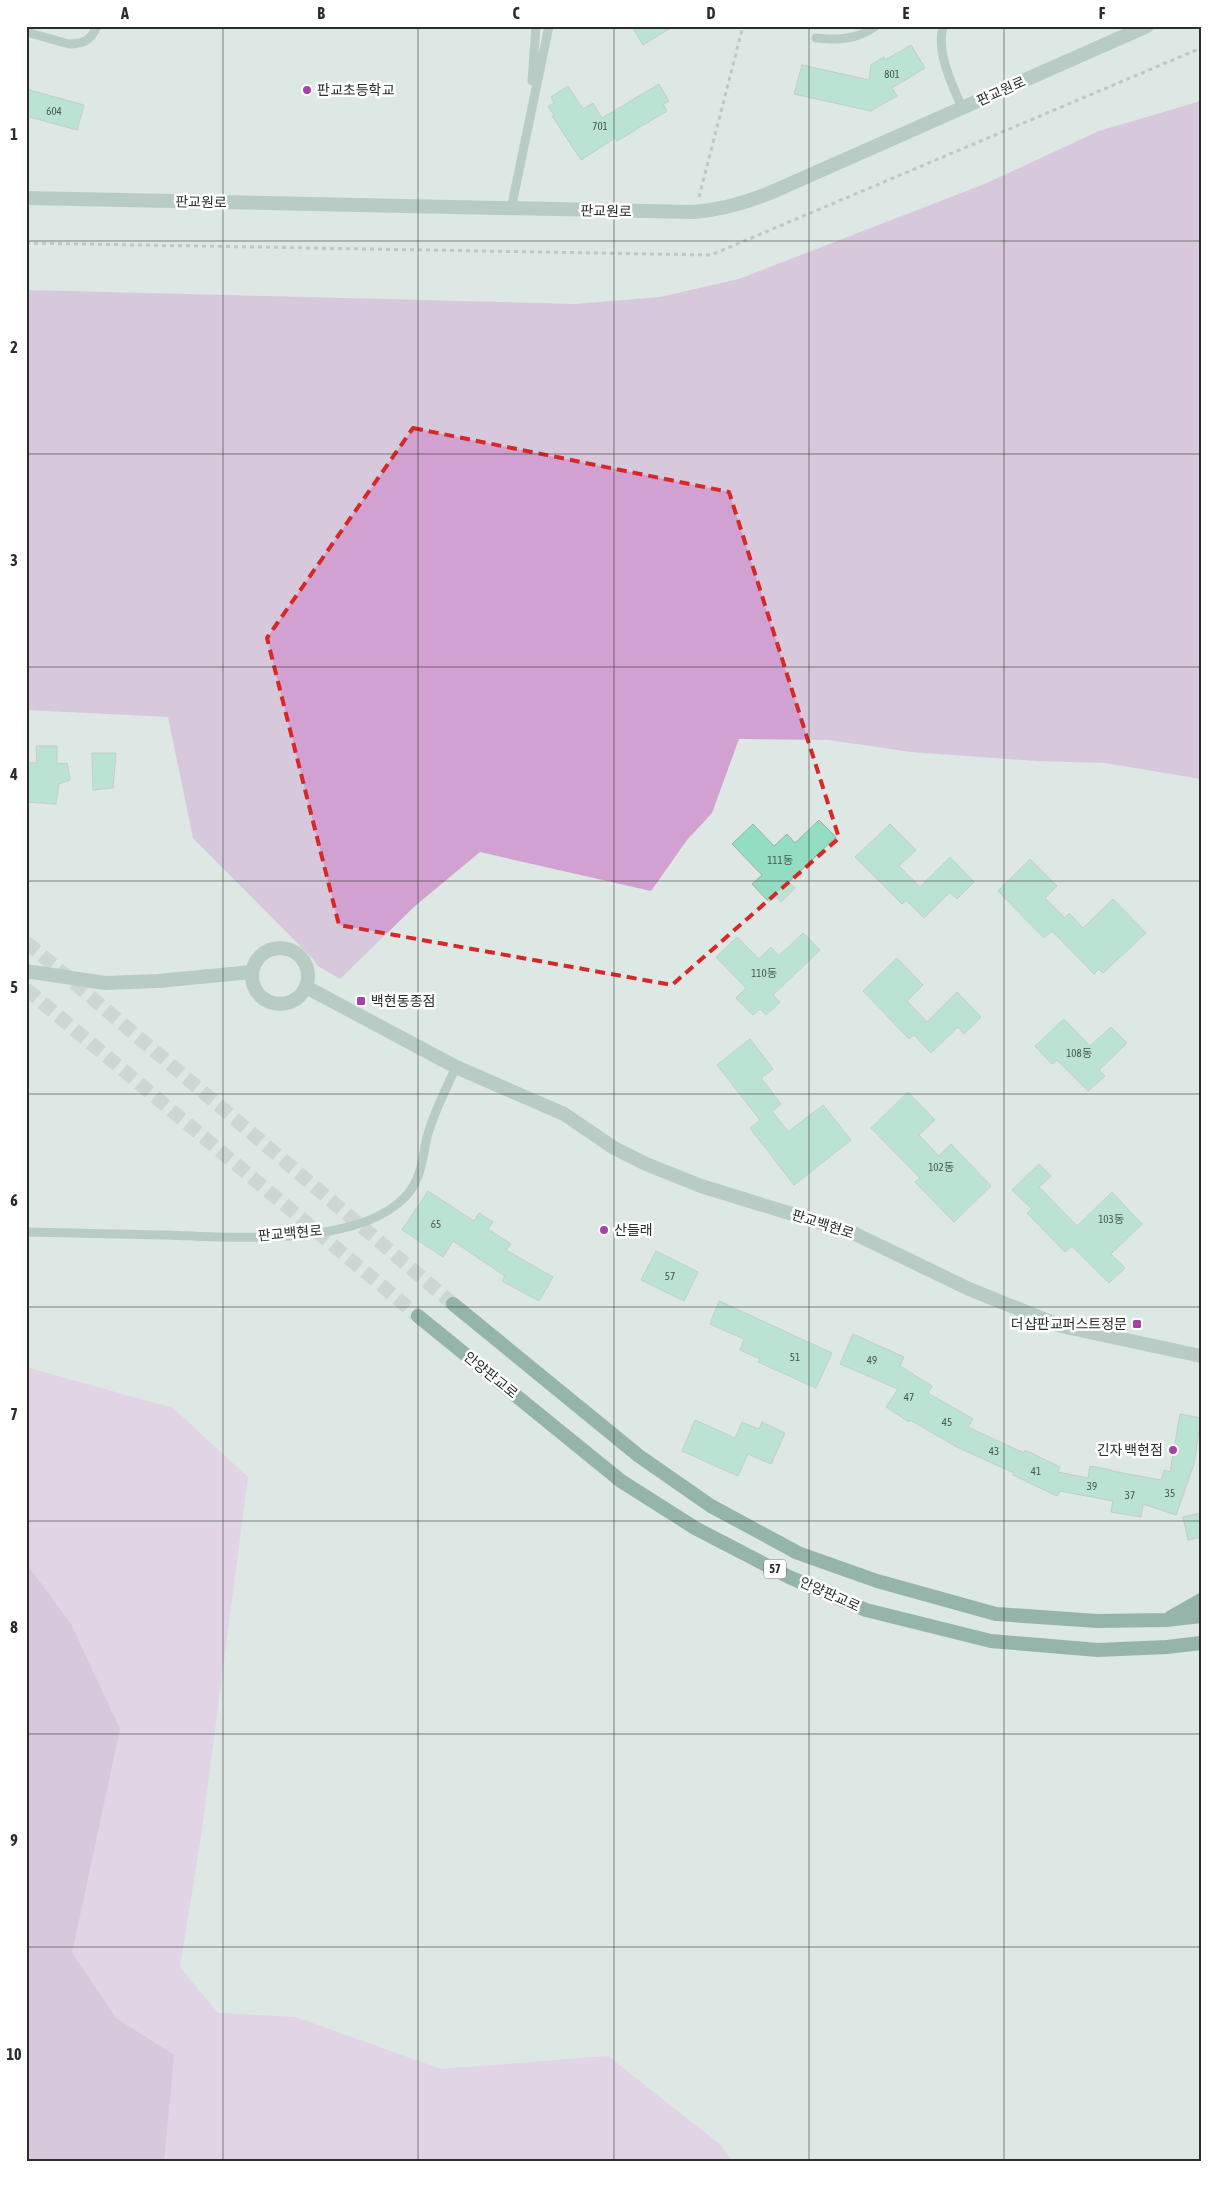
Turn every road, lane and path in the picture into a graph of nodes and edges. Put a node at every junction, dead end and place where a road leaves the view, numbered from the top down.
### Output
1 (97, 26) edge
2 (536, 26) edge
3 (549, 26) edge
4 (743, 26) edge
5 (876, 26) edge
6 (943, 26) edge
7 (1147, 26) edge
8 (26, 32) edge
9 (816, 38) dead end
10 (962, 108) junction
11 (529, 121) junction
12 (26, 198) edge
13 (698, 202) dead end
14 (511, 209) junction
15 (26, 970) edge
16 (252, 972) junction
17 (306, 986) junction
18 (456, 1067) junction
19 (26, 1232) edge
20 (453, 1304) tunnel mouth
21 (418, 1316) tunnel mouth
22 (1201, 1356) edge
23 (1201, 1600) edge
24 (1201, 1616) edge
25 (1166, 1620) junction
26 (1201, 1644) edge

1 - 8 lane
2 - 11 lane
3 - 11 lane
4 - 13 path
5 - 9 lane
6 - 10 lane
7 - 10 street, 판교원로
10 - 14 street, 판교원로
11 - 14 lane
12 - 14 street, 판교원로
15 - 16 street
16 - 17 street
16 - 17 street
17 - 18 street, 판교백현로
18 - 19 lane, 판교백현로
18 - 22 street, 판교백현로
20 - 25 main road, 안양판교로 / 57
21 - 26 main road, 안양판교로 / 57
23 - 25 main road
24 - 25 main road, 안양판교로 / 57

